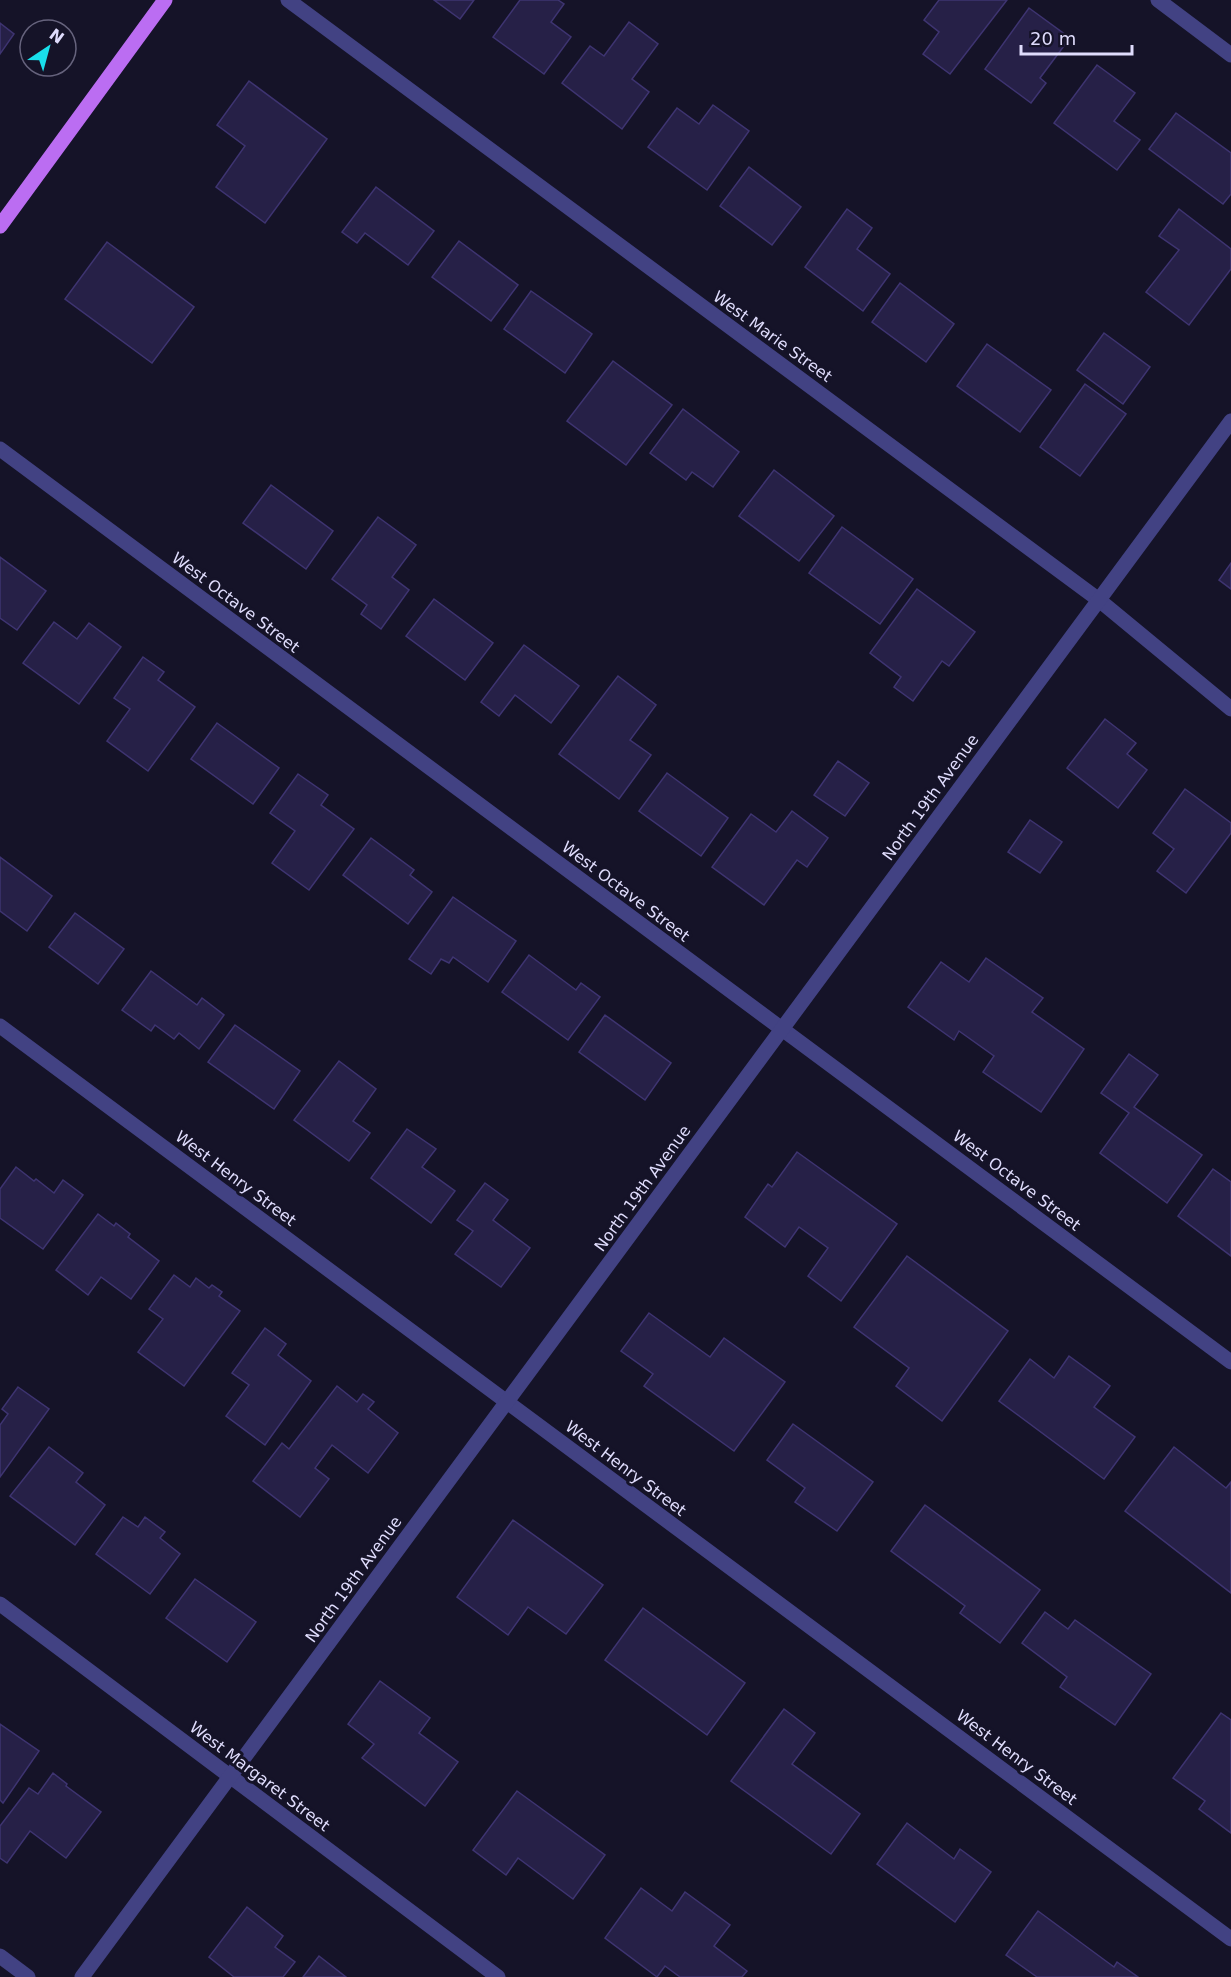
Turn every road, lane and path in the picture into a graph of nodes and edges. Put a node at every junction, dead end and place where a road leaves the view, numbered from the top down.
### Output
1 (165, 0) edge
2 (288, 0) edge
3 (1158, 0) edge
4 (1231, 55) edge
5 (0, 226) edge
6 (1231, 421) edge
7 (0, 449) edge
8 (1099, 600) junction
9 (1231, 709) edge
10 (0, 1026) edge
11 (782, 1029) junction
12 (1231, 1362) edge
13 (507, 1401) junction
14 (0, 1605) edge
15 (230, 1776) junction
16 (1231, 1939) edge
17 (0, 1956) edge
18 (28, 1977) edge
19 (82, 1977) edge
20 (498, 1977) edge

1 - 5 main road
2 - 8 street, West Marie Street
3 - 4 street
6 - 8 street, North 19th Avenue
7 - 11 street, West Octave Street
8 - 9 street, West Marie Street
8 - 11 street, North 19th Avenue
10 - 13 street, West Henry Street
11 - 12 street, West Octave Street
11 - 13 street, North 19th Avenue
13 - 15 street, North 19th Avenue
13 - 16 street, West Henry Street
14 - 15 street, West Margaret Street
15 - 19 street, North 19th Avenue
15 - 20 street, West Margaret Street
17 - 18 street

